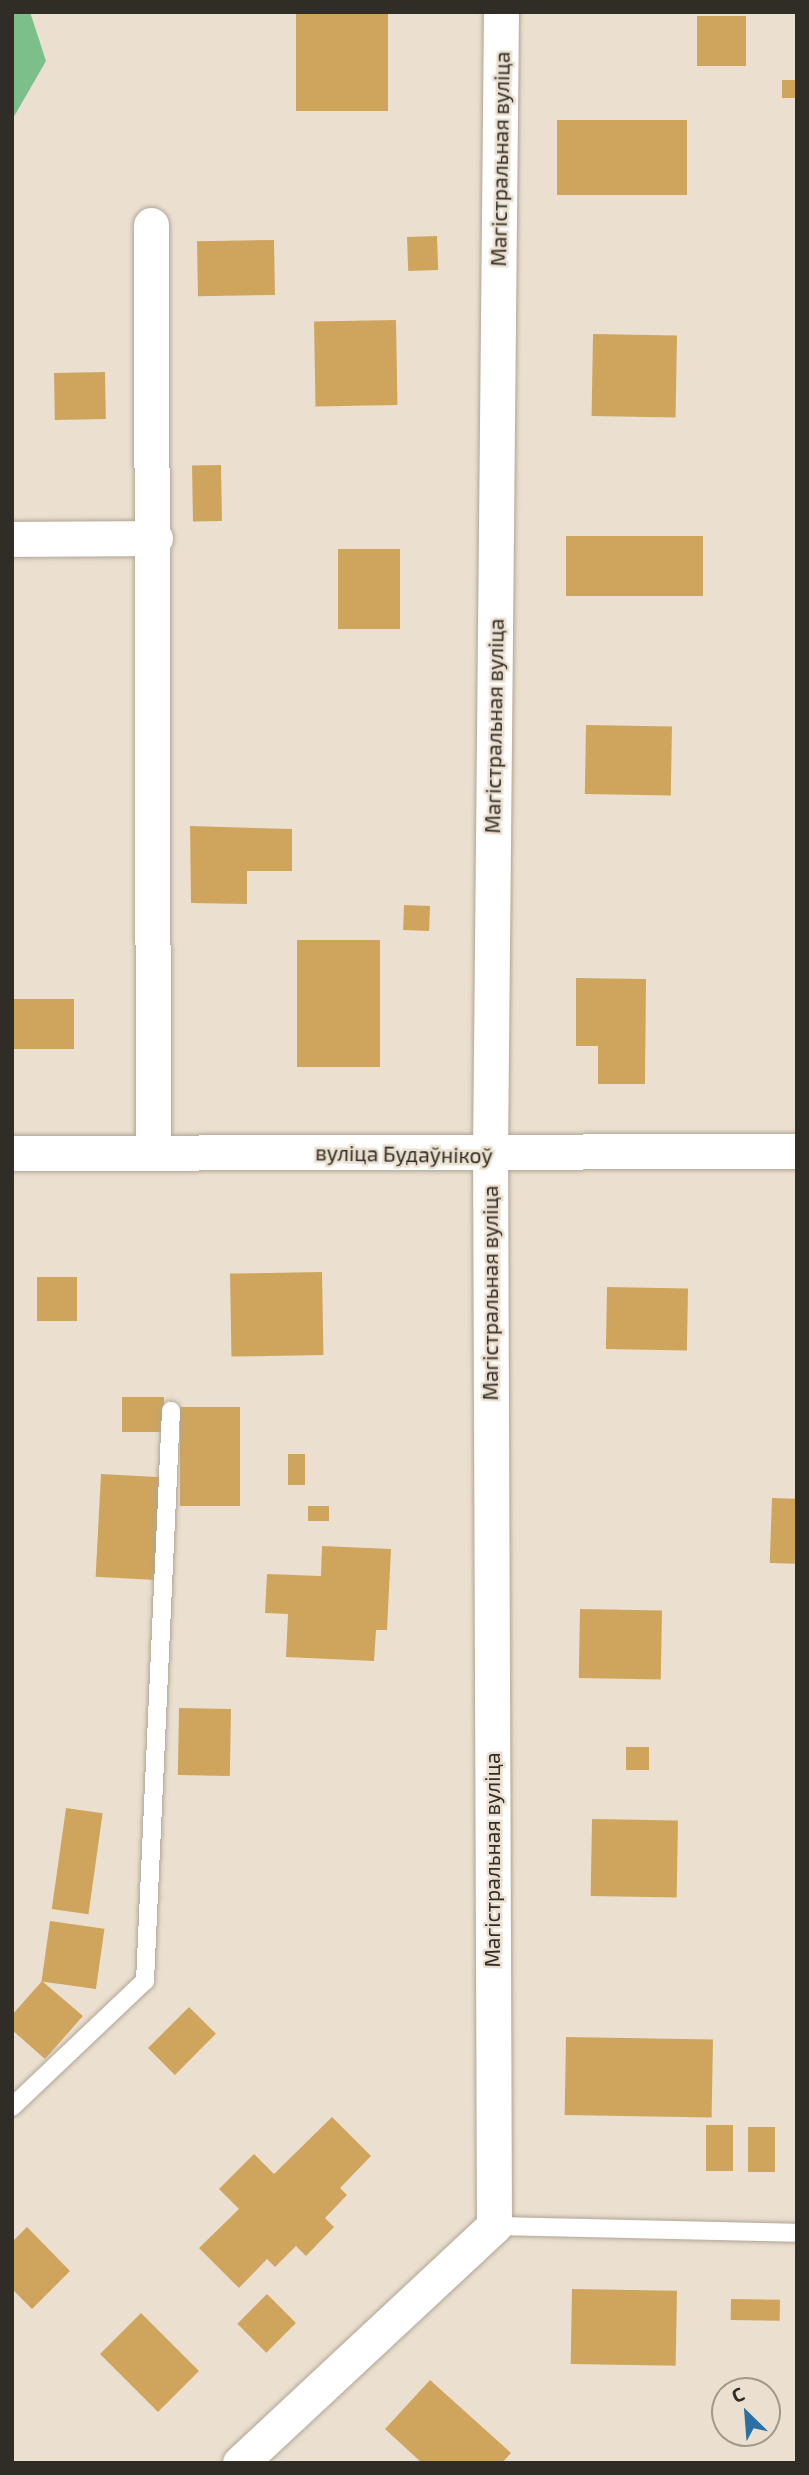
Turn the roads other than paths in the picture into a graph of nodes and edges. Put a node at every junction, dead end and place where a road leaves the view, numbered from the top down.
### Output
1 (501, 12) edge
2 (151, 225) dead end
3 (155, 538) junction
4 (12, 539) edge
5 (153, 1151) junction
6 (797, 1151) edge
7 (12, 1153) edge
8 (490, 1155) junction
9 (171, 1410) dead end
10 (12, 2107) edge
11 (494, 2226) junction
12 (797, 2233) edge
13 (240, 2463) edge

1 - 8 street, Магістральная вуліца
2 - 3 street
3 - 4 street
3 - 5 street
5 - 7 street, вуліца Будаўнікоў
5 - 8 street, вуліца Будаўнікоў
6 - 8 street, вуліца Будаўнікоў
8 - 11 street, Магістральная вуліца
9 - 10 lane
11 - 12 lane
11 - 13 street

